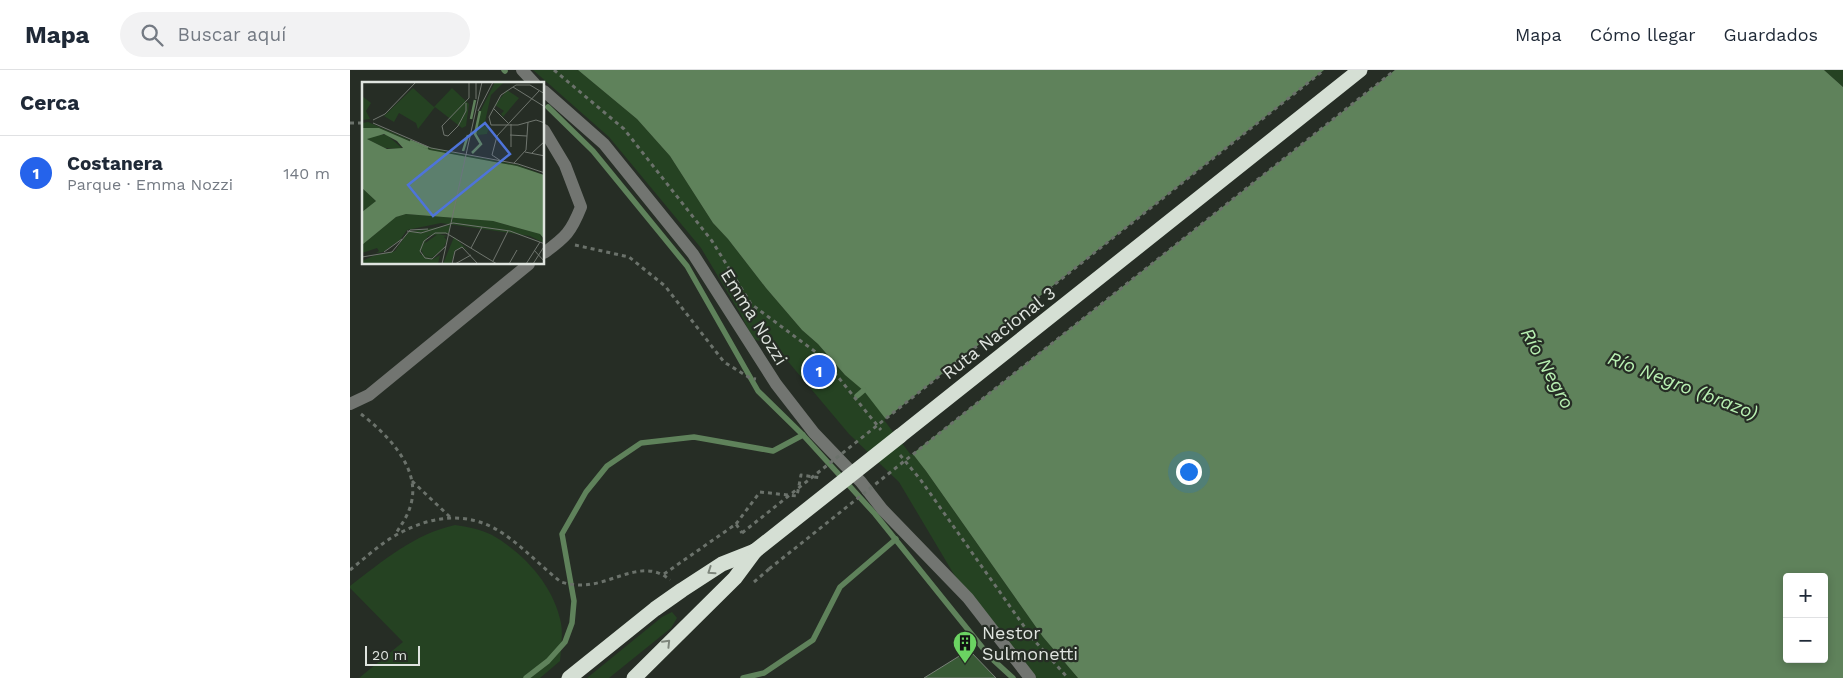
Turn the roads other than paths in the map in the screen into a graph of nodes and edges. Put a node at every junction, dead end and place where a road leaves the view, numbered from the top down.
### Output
1 (1360, 70) edge
2 (545, 92) edge
3 (545, 132) edge
4 (545, 252) edge
5 (528, 265) edge
6 (353, 407) edge
7 (755, 551) junction
8 (569, 678) edge
9 (634, 678) edge
10 (1030, 678) edge

1 - 7 highway, Ruta Nacional 3, bridge
2 - 10 street, Emma Nozzi
3 - 4 street
5 - 6 street
7 -> 8 highway
9 -> 7 highway

